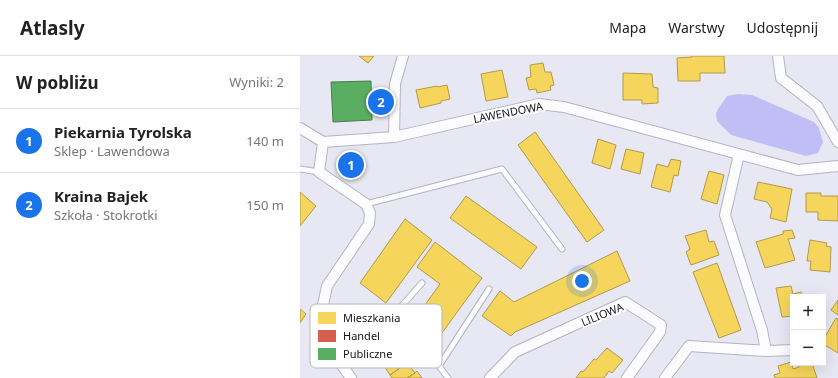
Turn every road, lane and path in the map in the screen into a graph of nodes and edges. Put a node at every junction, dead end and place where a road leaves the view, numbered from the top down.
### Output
1 (403, 56) edge
2 (778, 56) edge
3 (300, 128) edge
4 (394, 137) junction
5 (322, 142) junction
6 (838, 142) edge
7 (739, 154) junction
8 (838, 166) edge
9 (300, 169) edge
10 (319, 172) junction
11 (366, 204) junction
12 (562, 249) dead end
13 (422, 283) dead end
14 (489, 289) dead end
15 (323, 304) edge
16 (403, 304) edge
17 (790, 350) edge
18 (766, 351) junction
19 (442, 361) edge
20 (344, 368) edge
21 (440, 368) edge
22 (351, 378) edge
23 (448, 378) edge
24 (490, 378) edge
25 (627, 378) edge
26 (665, 378) edge

1 - 4 street
2 - 6 street
3 - 5 street
4 - 5 street, LAWENDOWA
4 - 7 street, LAWENDOWA
5 - 10 street
7 - 8 street, LAWENDOWA
7 - 18 street
9 - 10 lane
10 - 11 street
11 - 12 lane
11 - 15 street
13 - 16 lane
14 - 19 lane
17 - 18 street
18 - 26 street
20 - 22 street
21 - 23 lane
24 - 25 street, LILIOWA

